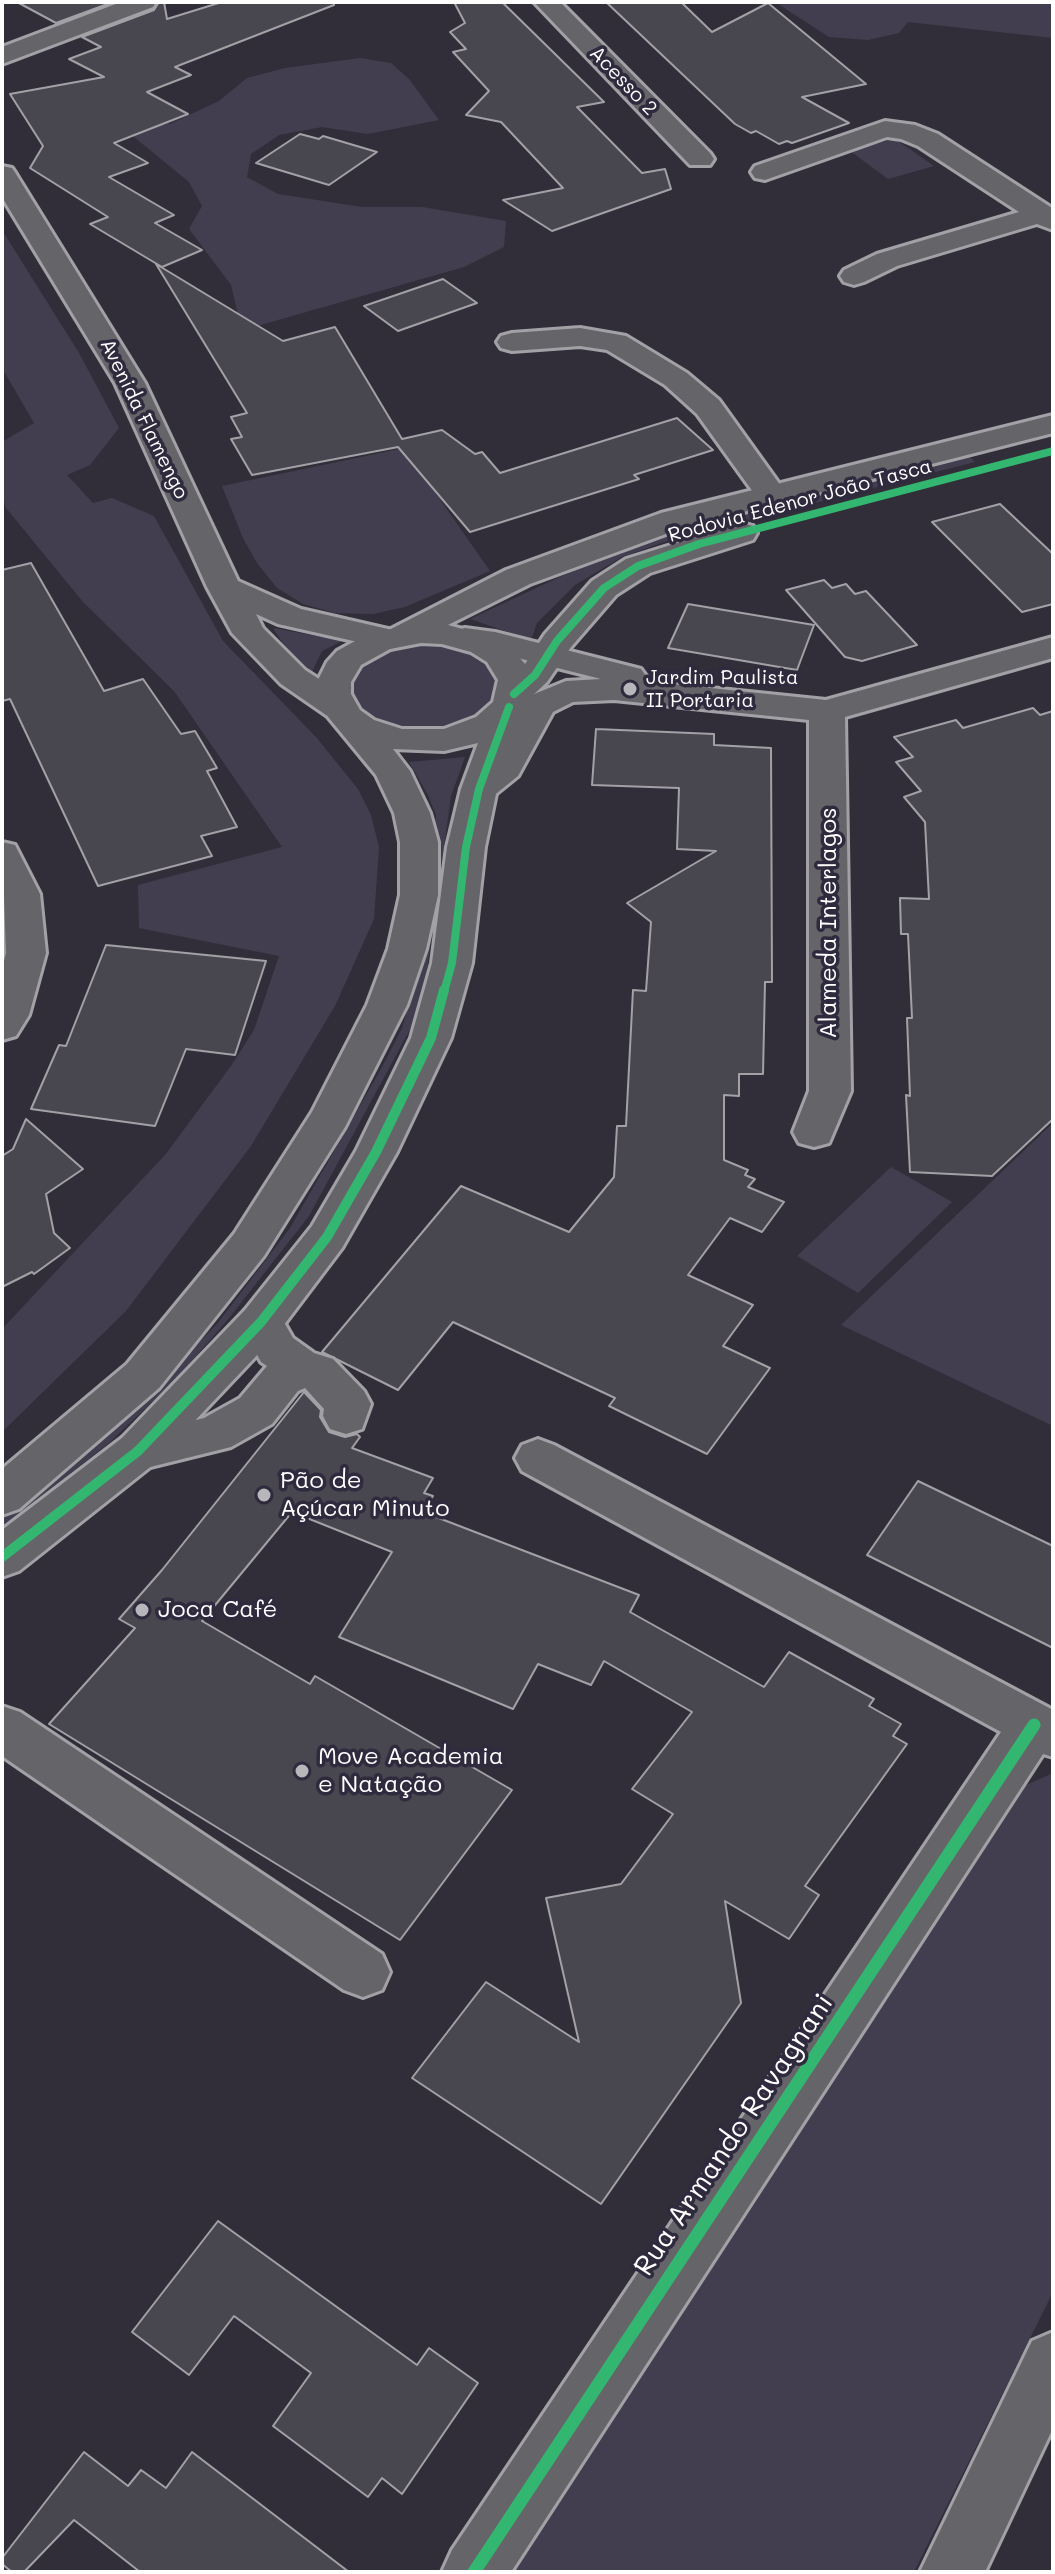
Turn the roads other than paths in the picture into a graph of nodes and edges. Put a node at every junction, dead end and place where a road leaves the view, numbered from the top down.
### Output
1 (144, 2) edge
2 (546, 2) edge
3 (8, 50) edge
4 (700, 159) dead end
5 (765, 172) dead end
6 (2, 174) edge
7 (1047, 218) edge
8 (854, 276) dead end
9 (512, 342) dead end
10 (1053, 424) edge
11 (1053, 451) edge
12 (772, 496) junction
13 (224, 587) junction
14 (394, 637) junction
15 (465, 638) junction
16 (558, 642) junction
17 (1053, 647) edge
18 (684, 695) junction
19 (512, 700) junction
20 (827, 711) junction
21 (343, 712) junction
22 (479, 789) junction
23 (2, 854) edge
24 (2, 1026) edge
25 (814, 1132) dead end
26 (261, 1322) junction
27 (302, 1368) junction
28 (346, 1416) dead end
29 (138, 1451) junction
30 (538, 1458) dead end
31 (2, 1496) edge
32 (2, 1557) edge
33 (2, 1728) edge
34 (1044, 1730) edge
35 (363, 1972) dead end
36 (1053, 2362) edge
37 (474, 2572) edge
38 (952, 2572) edge

1 - 3 street
2 - 4 street, Acesso 2
5 - 7 street
6 - 13 street, Avenida Flamengo
7 - 8 street
9 - 12 street
10 - 12 street, Rodovia Edenor João Tasca
11 - 16 street, Rodovia Edenor João Tasca
12 - 14 street, Rodovia Edenor João Tasca
13 - 14 street
13 - 21 street, Avenida Flamengo
14 - 15 street
14 - 21 street
15 - 16 street
15 - 19 street
16 - 18 street
16 - 19 street, Rodovia Edenor João Tasca
17 - 20 street
18 - 20 street
18 - 22 street
19 - 21 street
19 - 22 street, Rodovia Edenor João Tasca
20 - 25 street, Alameda Interlagos
21 - 31 street
22 - 26 street, Rodovia Edenor João Tasca
23 - 24 street
26 - 27 street
26 - 29 street, Rodovia Edenor João Tasca
27 - 28 street
27 - 29 street
29 - 32 street, Rodovia Edenor João Tasca
30 - 34 street, Rua Armando Ravagnani
33 - 35 street
34 - 37 street, Rua Armando Ravagnani
36 - 38 street

